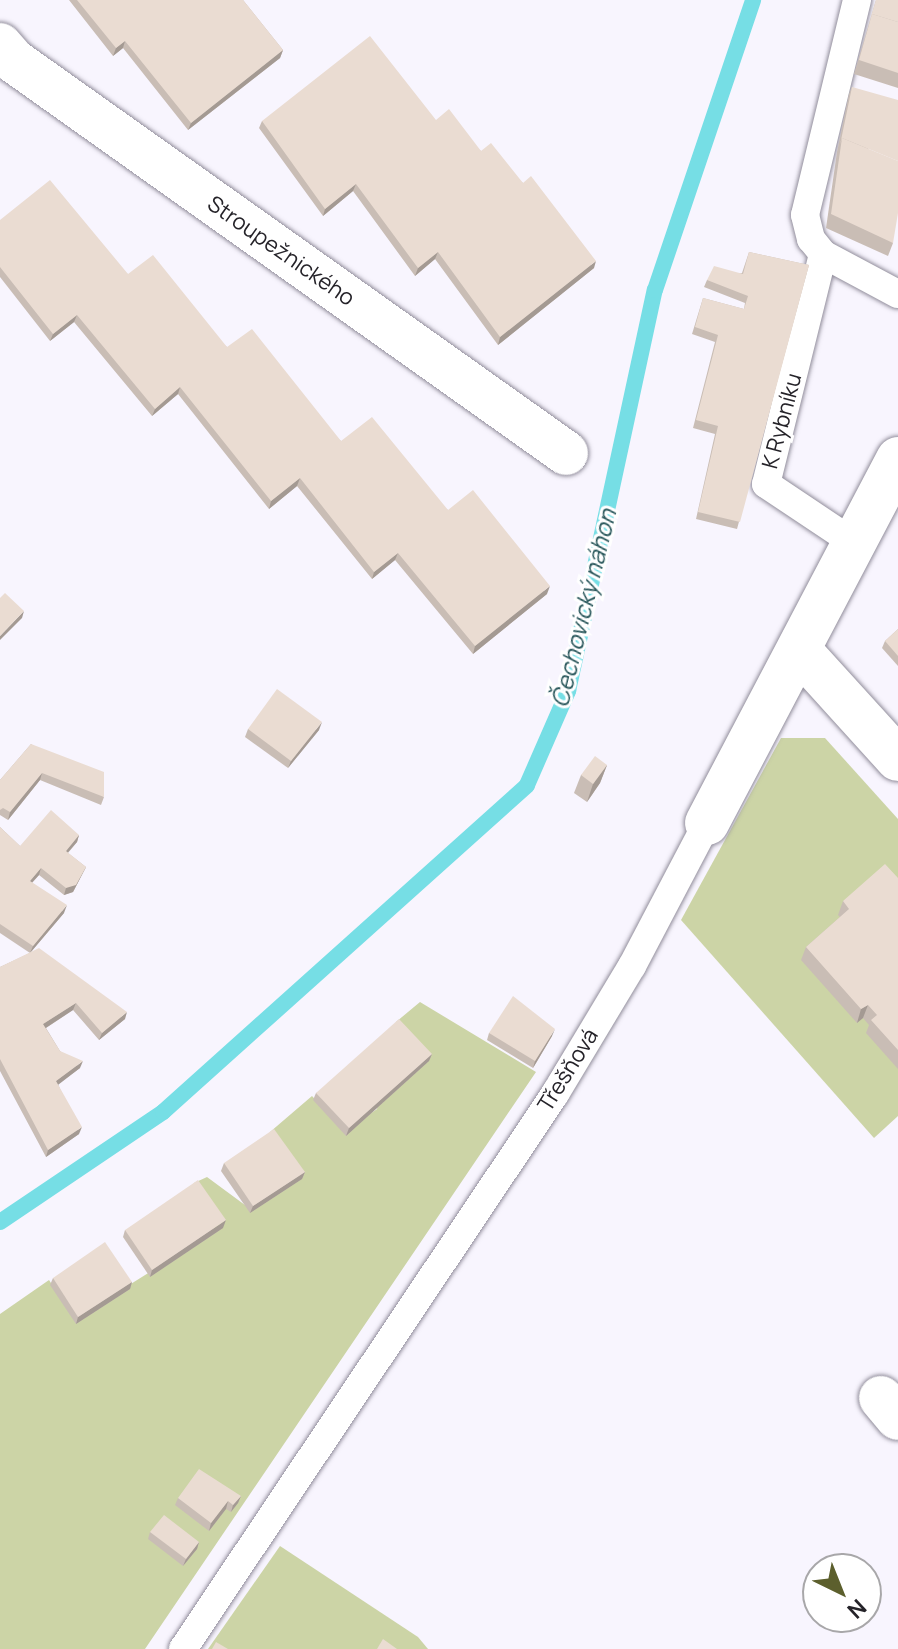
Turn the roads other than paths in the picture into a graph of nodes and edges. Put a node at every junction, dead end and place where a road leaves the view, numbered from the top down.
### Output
1 (857, 0) edge
2 (0, 45) edge
3 (823, 254) junction
4 (898, 294) edge
5 (566, 453) dead end
6 (898, 459) edge
7 (854, 543) junction
8 (799, 650) junction
9 (898, 759) edge
10 (707, 823) joint
11 (183, 1649) edge

1 - 3 lane
2 - 5 street, Stroupežnického
3 - 4 lane
3 - 7 lane, K Rybníku
6 - 7 street, Třešňová
7 - 8 street, Třešňová
8 - 9 street
8 - 10 street, Třešňová
10 - 11 lane, Třešňová

